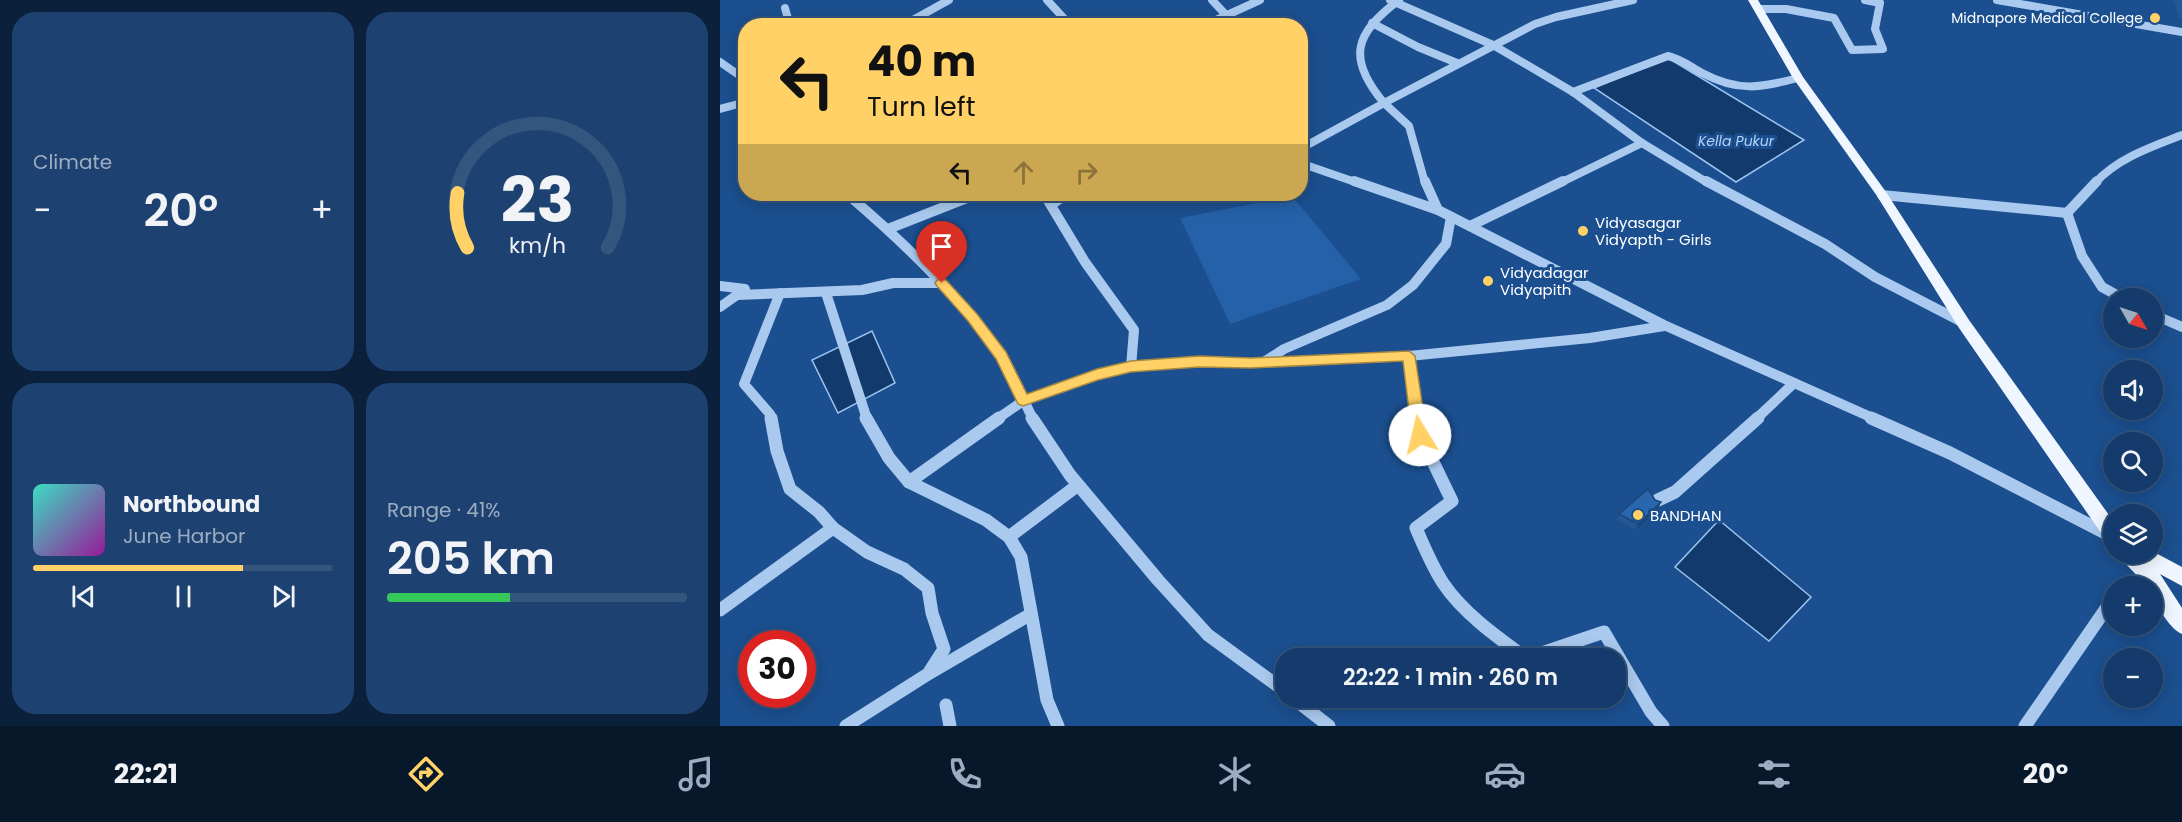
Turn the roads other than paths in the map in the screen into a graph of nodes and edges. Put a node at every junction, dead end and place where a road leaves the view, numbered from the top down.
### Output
1 (949, 0) edge
2 (1047, 0) edge
3 (1212, 0) edge
4 (1260, 0) edge
5 (1633, 0) edge
6 (1865, 0) edge
7 (1997, 0) edge
8 (1395, 1) edge
9 (1757, 5) edge
10 (785, 8) dead end
11 (1226, 15) junction
12 (788, 18) edge
13 (916, 18) edge
14 (1064, 18) edge
15 (1220, 18) edge
16 (1372, 23) junction
17 (2182, 32) edge
18 (1493, 45) junction
19 (720, 62) edge
20 (1457, 63) junction
21 (738, 74) edge
22 (1798, 78) junction
23 (1573, 92) junction
24 (1384, 103) junction
25 (738, 104) edge
26 (720, 109) edge
27 (2182, 135) edge
28 (1642, 143) junction
29 (1308, 145) edge
30 (1308, 166) edge
31 (1882, 195) junction
32 (855, 201) edge
33 (959, 201) edge
34 (1048, 201) edge
35 (1057, 201) edge
36 (1051, 205) junction
37 (1438, 210) junction
38 (2067, 213) junction
39 (1451, 217) junction
40 (1470, 226) junction
41 (888, 229) junction
42 (942, 283) junction
43 (720, 286) edge
44 (2104, 288) edge
45 (780, 293) junction
46 (826, 293) junction
47 (737, 295) junction
48 (720, 307) edge
49 (2163, 319) edge
50 (1964, 324) junction
51 (1664, 326) junction
52 (2182, 327) edge
53 (1409, 356) junction
54 (1263, 362) junction
55 (1131, 367) junction
56 (1794, 383) junction
57 (1023, 400) junction
58 (909, 482) junction
59 (1078, 485) junction
60 (1658, 500) edge
61 (2103, 521) edge
62 (833, 528) junction
63 (2103, 531) edge
64 (1009, 537) junction
65 (2160, 564) edge
66 (2182, 576) edge
67 (2163, 581) edge
68 (2163, 601) edge
69 (720, 610) edge
70 (2103, 613) edge
71 (1031, 614) junction
72 (2182, 625) edge
73 (1513, 648) edge
74 (1556, 648) edge
75 (1613, 648) edge
76 (1626, 669) edge
77 (928, 674) junction
78 (1275, 684) edge
79 (946, 705) dead end
80 (1306, 708) edge
81 (846, 726) edge
82 (950, 726) edge
83 (1058, 726) edge
84 (1329, 726) edge
85 (1664, 726) edge
86 (2025, 726) edge

1 - 13 street
2 - 14 street
3 - 11 street
4 - 11 street
5 - 18 street
6 - 9 street
7 - 17 street
8 - 16 street
8 - 18 street
9 - 22 main road
10 - 12 street
11 - 15 street
16 - 20 street
16 - 24 street
18 - 20 street
18 - 23 street
19 - 21 street
20 - 24 street
22 - 23 street
22 - 31 main road
23 - 28 street
24 - 29 street
24 - 37 street
25 - 26 street
27 - 38 street
28 - 40 street
28 - 50 street
30 - 37 street
31 - 38 street
31 - 50 main road
32 - 41 street
33 - 41 street
34 - 36 street
35 - 36 street
36 - 55 street
37 - 39 street
38 - 44 street
39 - 40 street
39 - 54 street
40 - 51 street
41 - 42 street
42 - 46 street
42 - 57 street
43 - 47 street
45 - 46 street
45 - 47 street
45 - 62 street
46 - 58 street
47 - 48 street
49 - 52 street
50 - 61 main road
51 - 53 street
51 - 56 street
53 - 54 street
53 - 73 street
54 - 55 street
55 - 57 street
56 - 60 street
56 - 63 street
57 - 58 street
57 - 59 street
58 - 64 street
59 - 64 street
59 - 78 street
62 - 69 street
62 - 77 street
64 - 71 street
65 - 66 main road
66 - 67 main road
68 - 72 main road
70 - 86 street
71 - 77 street
71 - 83 street
74 - 75 street
76 - 85 street
77 - 81 street
79 - 82 street
80 - 84 street

